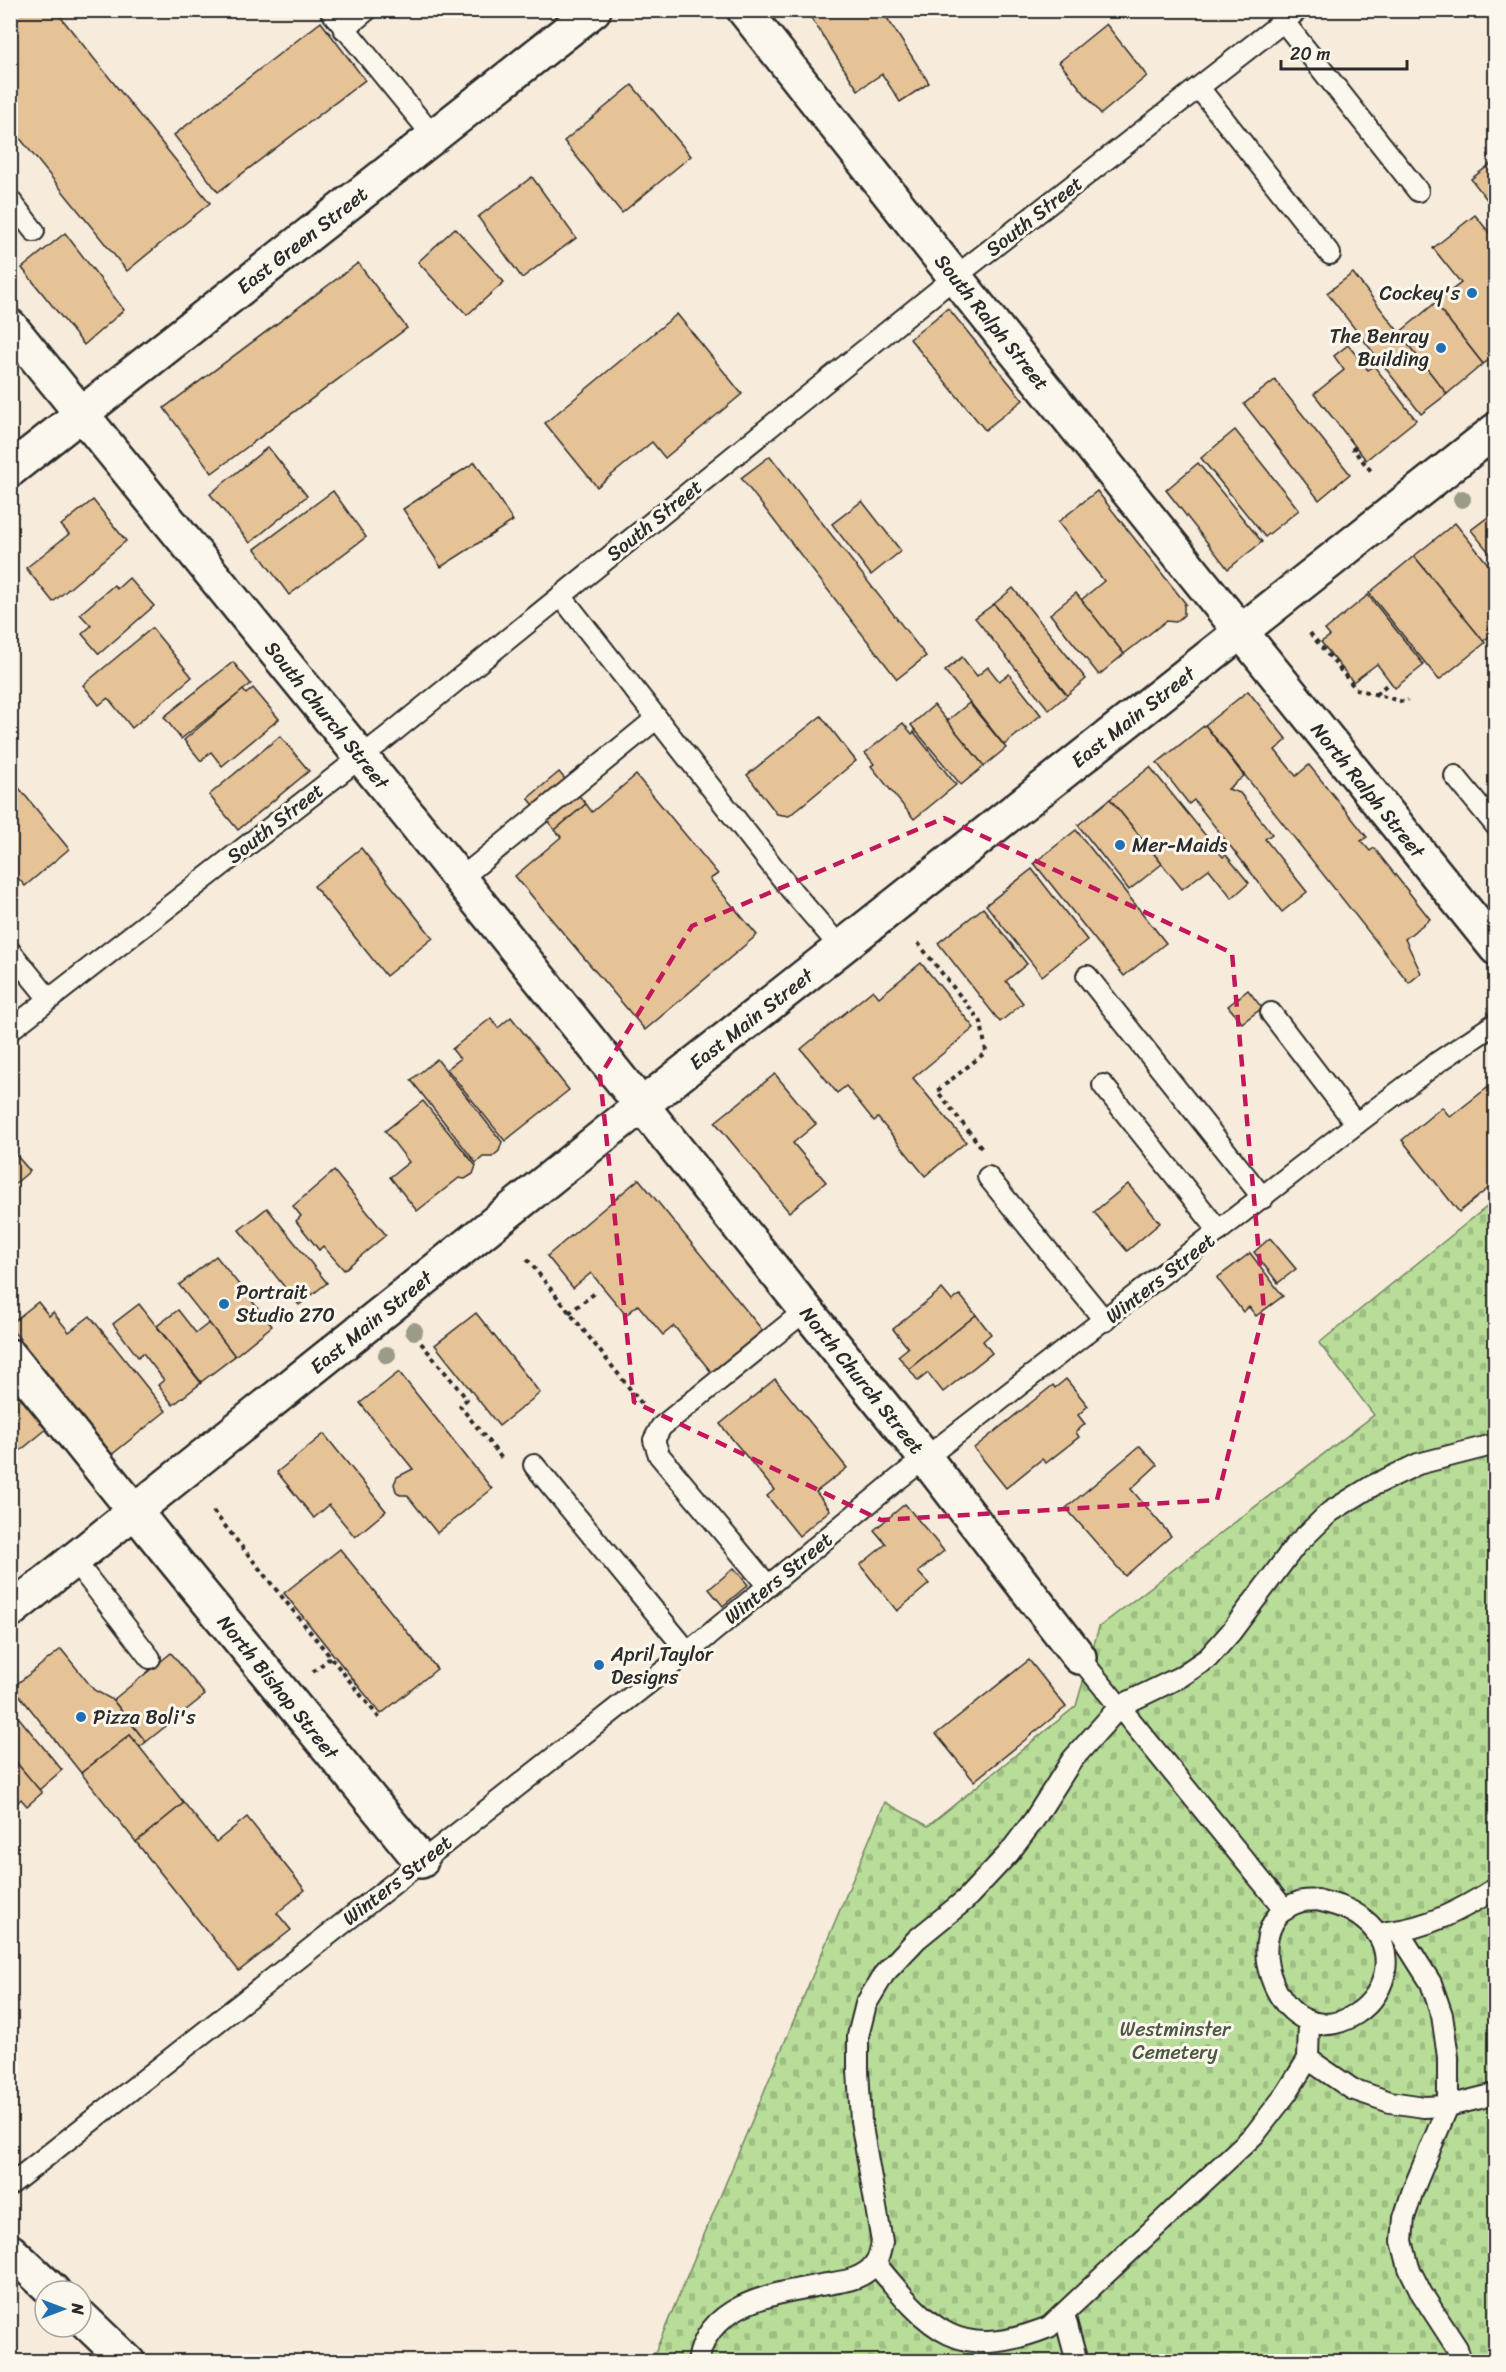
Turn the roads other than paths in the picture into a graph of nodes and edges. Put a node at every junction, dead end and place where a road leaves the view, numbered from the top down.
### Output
1 (330, 10) edge
2 (367, 10) edge
3 (594, 10) edge
4 (744, 10) edge
5 (1291, 16) edge
6 (344, 29) junction
7 (1199, 88) junction
8 (435, 137) junction
9 (1418, 192) dead end
10 (10, 200) edge
11 (34, 231) dead end
12 (1330, 254) dead end
13 (956, 277) junction
14 (10, 326) edge
15 (83, 413) junction
16 (1496, 430) edge
17 (10, 470) edge
18 (561, 596) junction
19 (1241, 632) junction
20 (657, 718) junction
21 (360, 756) junction
22 (1455, 776) dead end
23 (1496, 826) edge
24 (460, 879) junction
25 (1491, 934) edge
26 (841, 948) junction
27 (10, 951) edge
28 (1087, 976) dead end
29 (49, 999) junction
30 (1271, 1013) dead end
31 (1496, 1023) edge
32 (10, 1029) edge
33 (1104, 1085) dead end
34 (642, 1105) junction
35 (1356, 1124) junction
36 (988, 1177) road end
37 (1263, 1198) junction
38 (1219, 1231) junction
39 (806, 1310) junction
40 (1105, 1321) junction
41 (10, 1356) edge
42 (1496, 1444) edge
43 (926, 1459) junction
44 (534, 1465) dead end
45 (136, 1511) junction
46 (74, 1560) junction
47 (768, 1586) junction
48 (10, 1611) edge
49 (688, 1652) junction
50 (1079, 1657) joint
51 (150, 1658) dead end
52 (1120, 1706) junction
53 (421, 1861) junction
54 (1496, 1888) edge
55 (1285, 1910) junction
56 (1398, 1931) junction
57 (1376, 1933) junction
58 (1310, 2021) junction
59 (1308, 2059) junction
60 (1496, 2094) edge
61 (1448, 2106) junction
62 (10, 2185) edge
63 (10, 2251) edge
64 (875, 2263) junction
65 (40, 2279) edge
66 (1064, 2314) junction
67 (93, 2328) edge
68 (128, 2361) edge
69 (699, 2361) edge
70 (1077, 2361) edge
71 (1461, 2361) edge

1 - 6 lane
2 - 6 lane
3 - 8 street, East Green Street
4 - 13 street, South Ralph Street
5 - 7 lane, South Street
5 - 9 lane
6 - 8 lane
7 - 12 lane
7 - 13 lane, South Street
8 - 15 street, East Green Street
10 - 11 lane
13 - 18 lane, South Street
13 - 19 street, South Ralph Street
14 - 15 street, South Church Street
15 - 17 street, East Green Street
15 - 21 street, South Church Street
16 - 19 street, East Main Street
18 - 20 lane
18 - 21 lane, South Street
19 - 25 street, North Ralph Street
19 - 26 street, East Main Street
20 - 24 lane
20 - 26 lane
21 - 24 street, South Church Street
21 - 29 lane, South Street
22 - 23 lane
24 - 34 street, South Church Street
26 - 34 street, East Main Street
27 - 29 lane
28 - 37 lane
29 - 32 lane, South Street
30 - 35 lane
31 - 35 lane, Winters Street
33 - 38 lane
34 - 39 street, North Church Street
34 - 45 street, East Main Street
35 - 37 lane, Winters Street
36 - 40 lane
37 - 38 lane, Winters Street
38 - 40 lane, Winters Street
39 - 43 street, North Church Street
39 - 47 lane
40 - 43 lane, Winters Street
41 - 45 street, North Bishop Street
42 - 52 lane
43 - 47 lane, Winters Street
43 - 50 street, North Church Street
44 - 49 lane
45 - 46 street, East Main Street
45 - 53 street, North Bishop Street
46 - 48 street, East Main Street
46 - 51 lane
47 - 49 lane, Winters Street
49 - 53 lane, Winters Street
50 - 52 lane
52 - 55 lane
52 - 64 lane
53 - 62 lane, Winters Street
54 - 56 lane
55 - 57 lane
55 - 58 lane
56 - 57 lane
56 - 61 lane
57 - 58 lane
58 - 59 lane
59 - 61 lane
59 - 66 lane
60 - 61 lane
61 - 71 lane
63 - 65 street
64 - 66 lane
64 - 69 lane
66 - 70 lane
67 - 68 street

